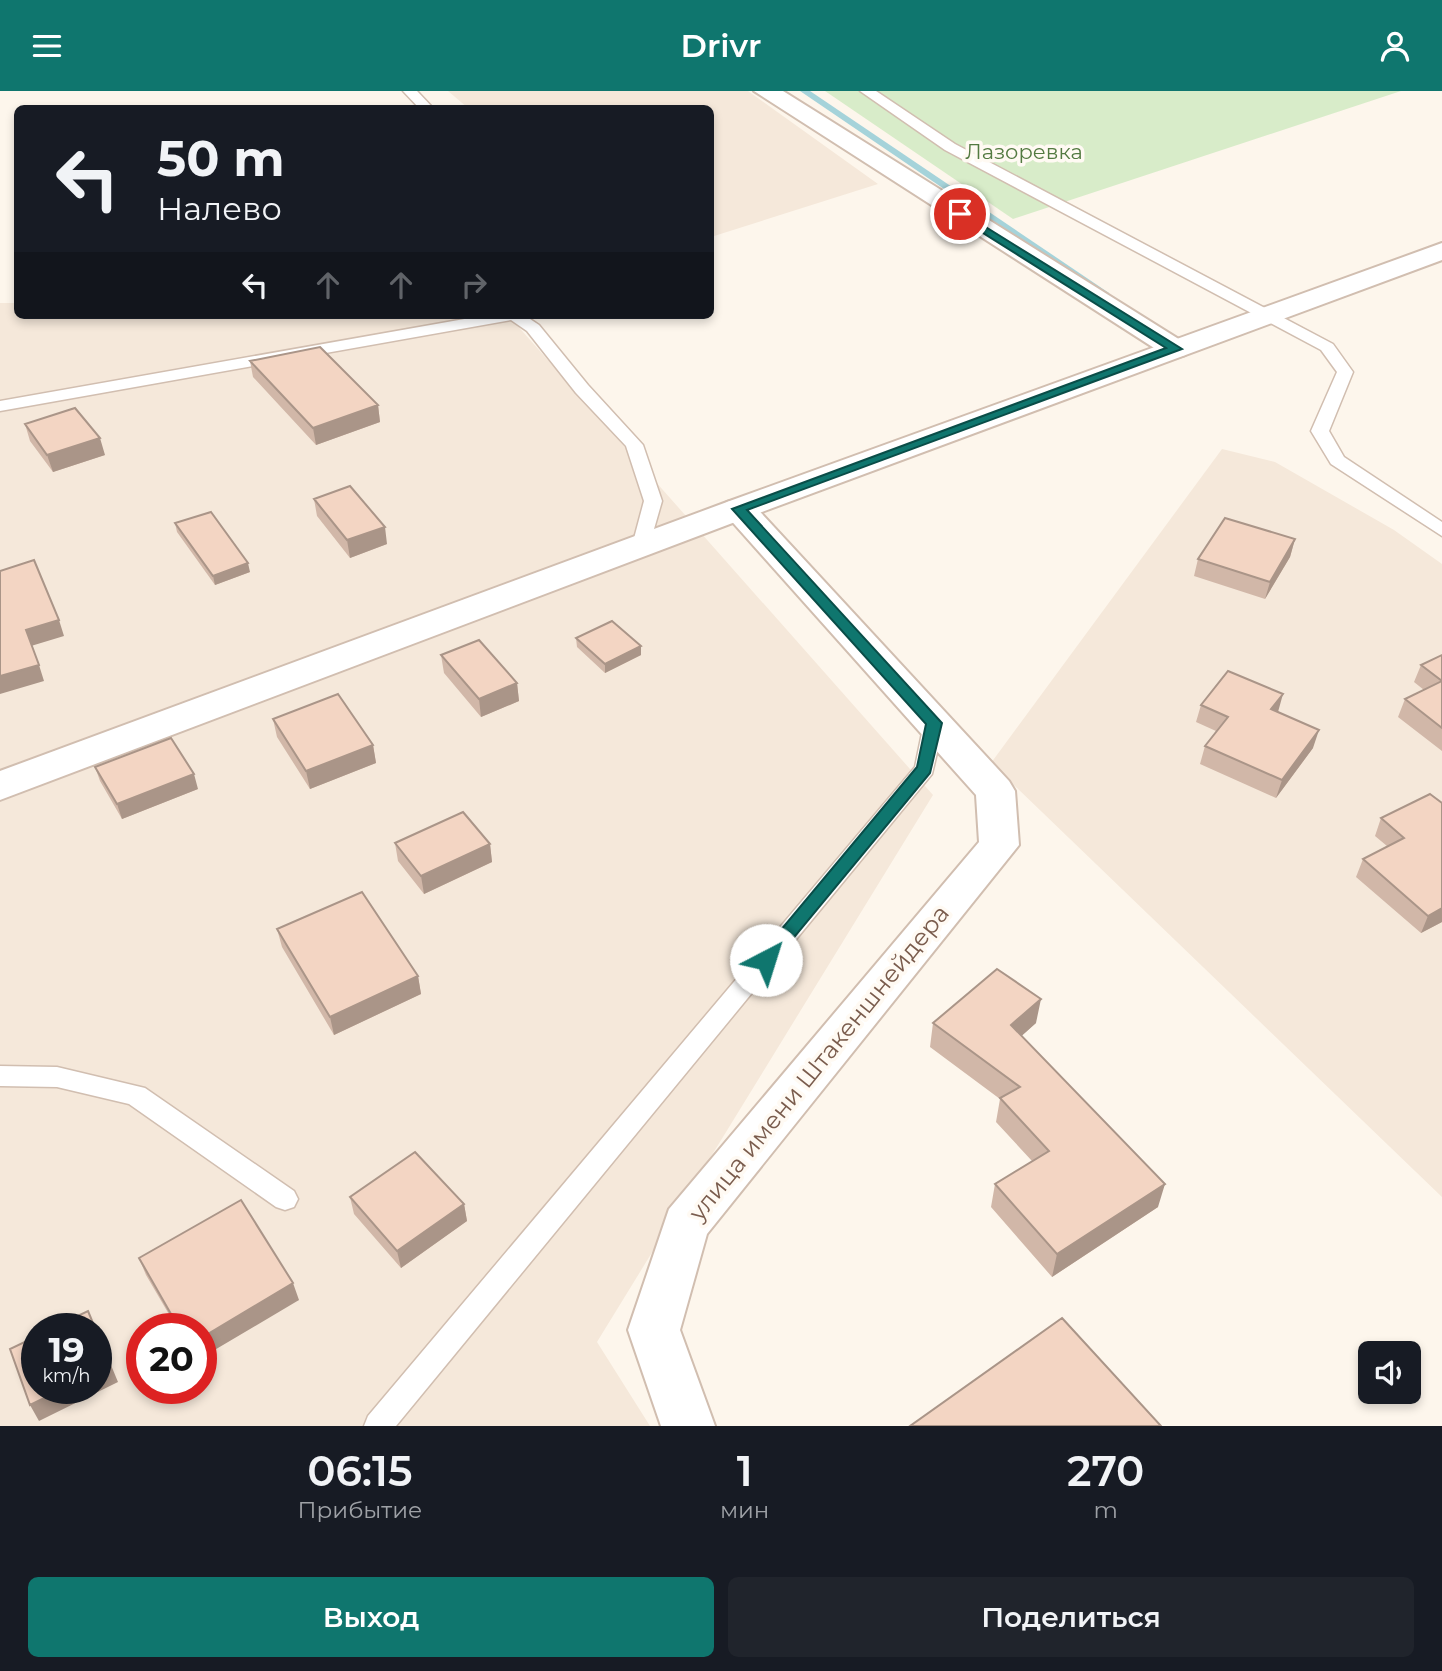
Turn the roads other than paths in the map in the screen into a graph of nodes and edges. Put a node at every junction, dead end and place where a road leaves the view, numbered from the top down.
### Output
1 (410, 91) edge
2 (766, 91) edge
3 (867, 91) edge
4 (424, 105) edge
5 (1442, 251) edge
6 (1265, 315) junction
7 (492, 319) edge
8 (520, 319) edge
9 (1175, 349) junction
10 (0, 407) edge
11 (739, 509) junction
12 (1442, 530) edge
13 (641, 546) junction
14 (945, 736) junction
15 (0, 786) edge
16 (0, 1076) edge
17 (285, 1199) dead end
18 (378, 1426) edge
19 (688, 1426) edge

1 - 4 lane
2 - 9 street
3 - 6 lane
5 - 6 street
6 - 9 street
6 - 12 lane
7 - 10 lane
8 - 13 lane
9 - 11 street
11 - 13 street
11 - 14 street
13 - 15 street
14 - 18 lane
14 - 19 street, улица имени Штакеншнейдера
16 - 17 lane

